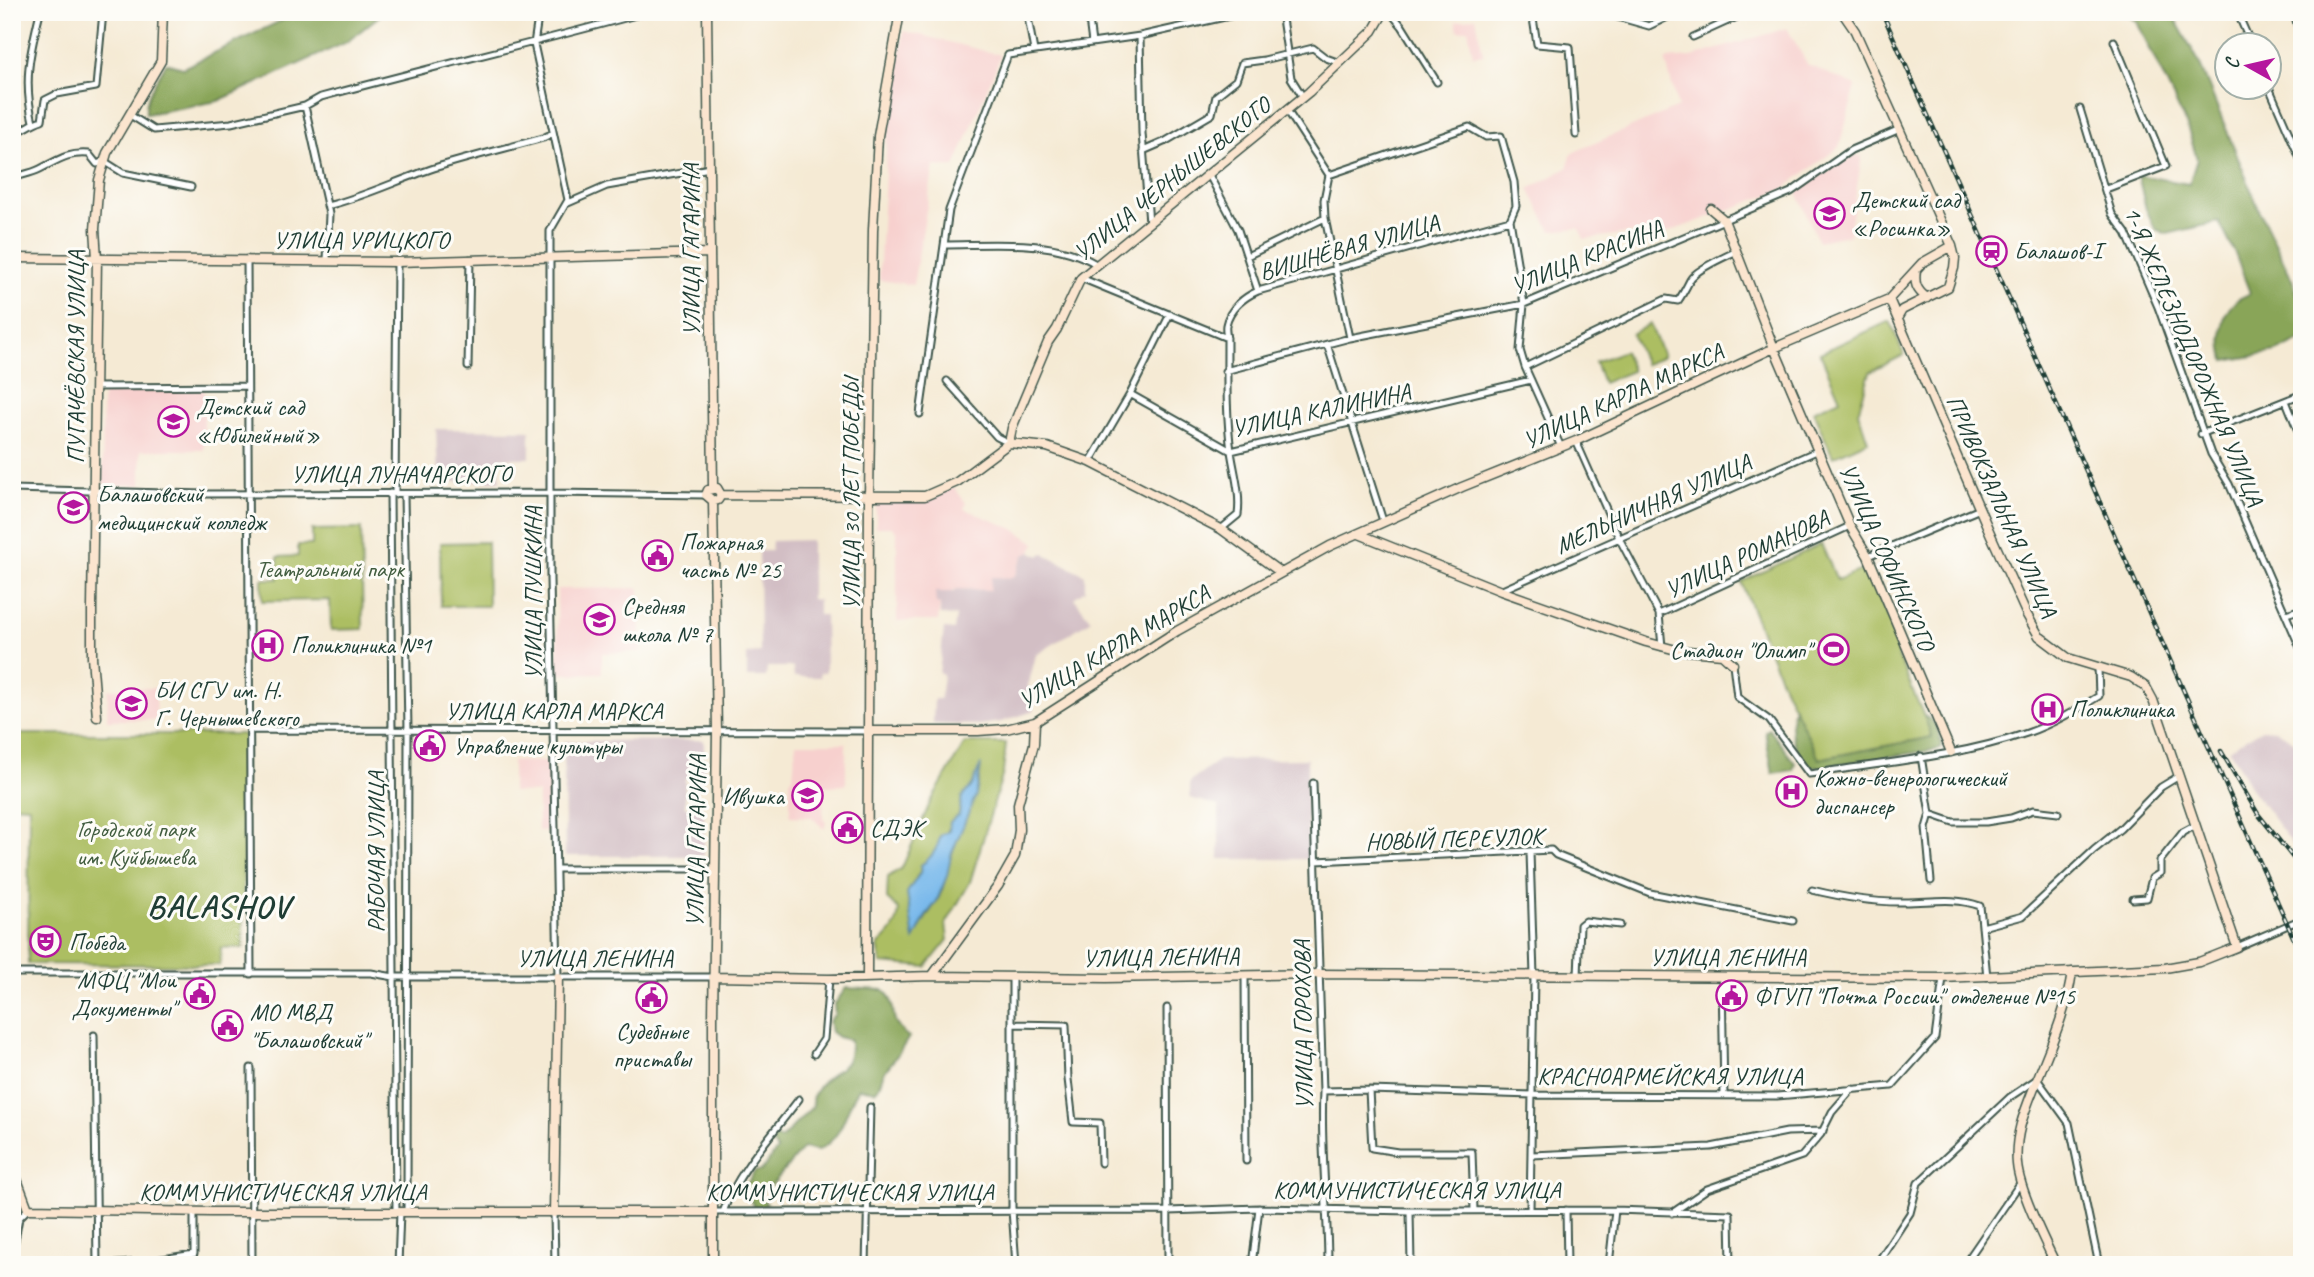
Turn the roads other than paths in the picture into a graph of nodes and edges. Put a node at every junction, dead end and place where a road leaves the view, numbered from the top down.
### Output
1 (40, 12) edge
2 (103, 12) edge
3 (163, 12) edge
4 (536, 12) edge
5 (647, 12) edge
6 (707, 12) edge
7 (900, 12) edge
8 (1027, 12) edge
9 (1088, 12) edge
10 (1197, 12) edge
11 (1247, 12) edge
12 (1281, 12) edge
13 (1384, 12) edge
14 (1390, 12) edge
15 (1532, 12) edge
16 (1612, 12) edge
17 (1678, 12) edge
18 (1748, 12) edge
19 (1842, 12) edge
20 (2237, 12) edge
21 (2294, 12) edge
22 (1199, 23) junction
23 (2246, 32) edge
24 (1140, 36) junction
25 (1693, 37) dead end
26 (2114, 41) dead end
27 (1092, 43) junction
28 (534, 44) junction
29 (2302, 45) edge
30 (1034, 51) junction
31 (1287, 54) junction
32 (1340, 63) junction
33 (1437, 82) dead end
34 (1303, 97) junction
35 (2276, 102) edge
36 (305, 106) junction
37 (2080, 109) dead end
38 (1287, 110) junction
39 (130, 115) junction
40 (33, 122) junction
41 (1900, 129) junction
42 (553, 133) junction
43 (12, 134) edge
44 (1576, 135) dead end
45 (1143, 151) junction
46 (104, 161) junction
47 (2302, 163) edge
48 (710, 169) junction
49 (1209, 175) junction
50 (1329, 175) junction
51 (12, 178) edge
52 (191, 187) dead end
53 (2106, 189) junction
54 (566, 204) junction
55 (327, 206) junction
56 (1711, 209) dead end
57 (1325, 219) junction
58 (1510, 220) junction
59 (1724, 220) junction
60 (1149, 223) junction
61 (944, 245) junction
62 (1952, 246) junction
63 (1735, 252) junction
64 (709, 253) junction
65 (1247, 256) junction
66 (551, 257) junction
67 (12, 258) edge
68 (97, 258) junction
69 (247, 259) junction
70 (470, 259) junction
71 (327, 260) junction
72 (397, 262) junction
73 (1096, 264) junction
74 (1336, 268) junction
75 (1916, 270) junction
76 (1081, 278) junction
77 (1258, 290) junction
78 (1927, 298) junction
79 (1889, 299) junction
80 (1524, 304) junction
81 (1170, 314) junction
82 (1898, 317) junction
83 (1227, 338) junction
84 (1350, 338) junction
85 (1327, 344) junction
86 (1774, 348) junction
87 (468, 367) dead end
88 (1525, 367) junction
89 (1225, 371) junction
90 (1531, 380) junction
91 (947, 382) dead end
92 (247, 386) junction
93 (96, 387) junction
94 (1129, 394) junction
95 (2302, 394) edge
96 (2286, 401) junction
97 (920, 414) dead end
98 (1350, 424) junction
99 (2203, 433) junction
100 (1576, 441) junction
101 (2302, 441) edge
102 (1009, 443) junction
103 (1561, 447) junction
104 (1819, 450) junction
105 (1231, 451) junction
106 (1090, 462) junction
107 (713, 487) junction
108 (12, 489) edge
109 (95, 490) junction
110 (552, 493) junction
111 (250, 494) junction
112 (392, 494) junction
113 (404, 494) junction
114 (721, 495) junction
115 (869, 497) junction
116 (710, 498) junction
117 (1980, 509) junction
118 (1383, 521) junction
119 (1850, 526) junction
120 (1221, 529) junction
121 (1359, 534) junction
122 (1619, 538) junction
123 (1867, 556) junction
124 (1280, 572) junction
125 (1501, 591) junction
126 (2302, 609) edge
127 (1659, 614) junction
128 (2286, 614) junction
129 (1662, 647) junction
130 (2302, 652) edge
131 (1733, 664) joint
132 (2098, 668) junction
133 (97, 717) dead end
134 (1035, 722) junction
135 (251, 730) junction
136 (393, 730) junction
137 (408, 730) junction
138 (553, 730) junction
139 (717, 731) junction
140 (869, 731) junction
141 (1951, 752) junction
142 (1921, 756) junction
143 (2179, 776) junction
144 (1313, 783) dead end
145 (2058, 813) dead end
146 (1930, 814) junction
147 (2196, 825) junction
148 (1530, 852) junction
149 (1316, 861) junction
150 (557, 869) junction
151 (715, 869) junction
152 (1931, 881) dead end
153 (1812, 890) dead end
154 (2133, 899) dead end
155 (2302, 919) edge
156 (1793, 921) dead end
157 (1620, 925) dead end
158 (1982, 927) junction
159 (2237, 947) junction
160 (2072, 972) junction
161 (12, 973) edge
162 (251, 974) junction
163 (1319, 974) junction
164 (1245, 975) junction
165 (932, 976) junction
166 (1534, 976) junction
167 (1578, 976) junction
168 (1722, 976) junction
169 (394, 977) junction
170 (408, 977) junction
171 (558, 977) junction
172 (1987, 977) junction
173 (713, 978) junction
174 (867, 978) junction
175 (1012, 978) junction
176 (1943, 978) junction
177 (829, 979) junction
178 (1167, 1008) dead end
179 (1012, 1024) junction
180 (94, 1035) dead end
181 (814, 1054) dead end
182 (251, 1068) dead end
183 (2037, 1079) junction
184 (1369, 1090) junction
185 (1853, 1090) junction
186 (1324, 1091) junction
187 (1533, 1095) junction
188 (1724, 1096) junction
189 (799, 1099) dead end
190 (870, 1107) dead end
191 (1823, 1131) junction
192 (1532, 1155) junction
193 (1246, 1161) dead end
194 (1101, 1163) dead end
195 (12, 1166) edge
196 (2021, 1182) junction
197 (1258, 1208) junction
198 (28, 1209) junction
199 (1012, 1210) junction
200 (1328, 1210) junction
201 (1474, 1210) junction
202 (1531, 1210) junction
203 (1566, 1210) junction
204 (1615, 1210) junction
205 (95, 1211) junction
206 (253, 1211) junction
207 (401, 1211) junction
208 (1168, 1211) junction
209 (1410, 1211) junction
210 (194, 1212) junction
211 (712, 1212) junction
212 (723, 1212) junction
213 (869, 1212) junction
214 (554, 1213) junction
215 (1672, 1213) junction
216 (2051, 1255) junction
217 (12, 1257) edge
218 (97, 1265) edge
219 (106, 1265) edge
220 (252, 1265) edge
221 (398, 1265) edge
222 (555, 1265) edge
223 (713, 1265) edge
224 (866, 1265) edge
225 (1016, 1265) edge
226 (1168, 1265) edge
227 (1252, 1265) edge
228 (1328, 1265) edge
229 (1411, 1265) edge
230 (1567, 1265) edge
231 (1609, 1265) edge
232 (1731, 1265) edge
233 (1876, 1265) edge
234 (1964, 1265) edge
235 (2044, 1265) edge
236 (2056, 1265) edge
237 (2099, 1265) edge

1 - 40 street
2 - 40 street
3 - 39 street, ПУГАЧЁВСКАЯ УЛИЦА
4 - 28 street
5 - 28 street
6 - 48 street, УЛИЦА ГАГАРИНА
7 - 115 street, УЛИЦА 30 ЛЕТ ПОБЕДЫ
8 - 30 street
9 - 27 street
10 - 22 street
11 - 22 street
12 - 31 street
13 - 32 street, УЛИЦА ЧЕРНЫШЕВСКОГО
14 - 33 street
15 - 44 street
16 - 17 street
18 - 25 street
19 - 41 street
20 - 23 street
21 - 29 street
22 - 24 street
24 - 27 street
24 - 45 street
26 - 53 street, 1-Я ЖЕЛЕЗНОДОРОЖНАЯ УЛИЦА
27 - 30 street
28 - 36 street
28 - 42 street
30 - 61 street
31 - 32 street
31 - 34 street
31 - 45 street
32 - 34 street, УЛИЦА ЧЕРНЫШЕВСКОГО
34 - 38 street, УЛИЦА ЧЕРНЫШЕВСКОГО
35 - 47 street
36 - 39 street
36 - 55 street
37 - 53 street, 1-Я ЖЕЛЕЗНОДОРОЖНАЯ УЛИЦА
38 - 49 street, УЛИЦА ЧЕРНЫШЕВСКОГО
38 - 50 street
39 - 46 street, ПУГАЧЁВСКАЯ УЛИЦА
40 - 43 street
41 - 59 street, УЛИЦА КРАСИНА
41 - 62 street
42 - 54 street
42 - 55 street
45 - 60 street
46 - 51 street
46 - 52 street
46 - 68 street, ПУГАЧЁВСКАЯ УЛИЦА
48 - 54 street
48 - 64 street, УЛИЦА ГАГАРИНА
49 - 60 street, УЛИЦА ЧЕРНЫШЕВСКОГО
49 - 65 street
50 - 57 street
50 - 58 street
53 - 99 street, 1-Я ЖЕЛЕЗНОДОРОЖНАЯ УЛИЦА
54 - 66 street, УЛИЦА ПУШКИНА
55 - 71 street
56 - 59 street
57 - 65 street
57 - 74 street
58 - 74 street, ВИШНЁВАЯ УЛИЦА
58 - 80 street
59 - 63 street, УЛИЦА СОФИНСКОГО
59 - 80 street, УЛИЦА КРАСИНА
60 - 73 street, УЛИЦА ЧЕРНЫШЕВСКОГО
61 - 73 street
61 - 97 street
62 - 75 street
62 - 78 street
63 - 86 street, УЛИЦА СОФИНСКОГО
63 - 88 street
64 - 66 street, УЛИЦА УРИЦКОГО
64 - 107 street, УЛИЦА ГАГАРИНА
65 - 77 street
66 - 70 street, УЛИЦА УРИЦКОГО
66 - 110 street, УЛИЦА ПУШКИНА
67 - 68 street, УЛИЦА УРИЦКОГО
68 - 69 street, УЛИЦА УРИЦКОГО
68 - 93 street, ПУГАЧЁВСКАЯ УЛИЦА
69 - 71 street, УЛИЦА УРИЦКОГО
69 - 92 street
70 - 72 street, УЛИЦА УРИЦКОГО
70 - 87 street
71 - 72 street, УЛИЦА УРИЦКОГО
72 - 112 street, РАБОЧАЯ УЛИЦА
73 - 76 street, УЛИЦА ЧЕРНЫШЕВСКОГО
74 - 77 street, ВИШНЁВАЯ УЛИЦА
74 - 84 street
75 - 78 street
75 - 79 street
76 - 81 street
76 - 102 street, УЛИЦА ЧЕРНЫШЕВСКОГО
77 - 83 street, ВИШНЁВАЯ УЛИЦА
78 - 82 street
79 - 82 street, ПРИВОКЗАЛЬНАЯ УЛИЦА
79 - 86 street, УЛИЦА КАРЛА МАРКСА
80 - 84 street, УЛИЦА КРАСИНА
80 - 88 street
81 - 83 street
81 - 94 street
82 - 117 street, ПРИВОКЗАЛЬНАЯ УЛИЦА
83 - 89 street, ВИШНЁВАЯ УЛИЦА
84 - 85 street, УЛИЦА КРАСИНА
85 - 89 street, УЛИЦА КРАСИНА
85 - 98 street
86 - 100 street, УЛИЦА КАРЛА МАРКСА
86 - 104 street, УЛИЦА СОФИНСКОГО
88 - 90 street
89 - 105 street, ВИШНЁВАЯ УЛИЦА
90 - 98 street, УЛИЦА КАЛИНИНА
90 - 103 street
91 - 102 street
92 - 93 street
92 - 111 street
93 - 109 street, ПУГАЧЁВСКАЯ УЛИЦА
94 - 105 street, УЛИЦА КАЛИНИНА
94 - 106 street
95 - 96 street
96 - 99 street
96 - 101 street
98 - 105 street, УЛИЦА КАЛИНИНА
98 - 118 street
99 - 128 street, 1-Я ЖЕЛЕЗНОДОРОЖНАЯ УЛИЦА
100 - 103 street, УЛИЦА КАРЛА МАРКСА
100 - 122 street
102 - 106 street
102 - 115 street
103 - 118 street, УЛИЦА КАРЛА МАРКСА
104 - 119 street, УЛИЦА СОФИНСКОГО
104 - 122 street, МЕЛЬНИЧНАЯ УЛИЦА
105 - 120 street, ВИШНЁВАЯ УЛИЦА
106 - 120 street
107 - 114 street
107 - 116 street
108 - 109 street, УЛИЦА ЛУНАЧАРСКОГО
109 - 111 street, УЛИЦА ЛУНАЧАРСКОГО
109 - 133 street, ПУГАЧЁВСКАЯ УЛИЦА
110 - 113 street, УЛИЦА ЛУНАЧАРСКОГО
110 - 116 street, УЛИЦА ЛУНАЧАРСКОГО
110 - 138 street, УЛИЦА ПУШКИНА
111 - 112 street, УЛИЦА ЛУНАЧАРСКОГО
111 - 135 street
112 - 113 street, УЛИЦА ЛУНАЧАРСКОГО
112 - 136 street, РАБОЧАЯ УЛИЦА
113 - 137 street, РАБОЧАЯ УЛИЦА
114 - 115 street
114 - 116 street
115 - 140 street, УЛИЦА 30 ЛЕТ ПОБЕДЫ
116 - 139 street, УЛИЦА ГАГАРИНА
117 - 123 street
117 - 132 street, ПРИВОКЗАЛЬНАЯ УЛИЦА
118 - 121 street, УЛИЦА КАРЛА МАРКСА
119 - 123 street, УЛИЦА СОФИНСКОГО
119 - 127 street, УЛИЦА РОМАНОВА
120 - 124 street
121 - 124 street, УЛИЦА КАРЛА МАРКСА
121 - 125 street
122 - 125 street, МЕЛЬНИЧНАЯ УЛИЦА
122 - 127 street
123 - 141 street, УЛИЦА СОФИНСКОГО
124 - 134 street, УЛИЦА КАРЛА МАРКСА
125 - 129 street
126 - 128 street
127 - 129 street
128 - 130 street, 1-Я ЖЕЛЕЗНОДОРОЖНАЯ УЛИЦА
129 - 131 street
131 - 142 street
132 - 141 street
132 - 143 street, ПРИВОКЗАЛЬНАЯ УЛИЦА
134 - 140 street, УЛИЦА КАРЛА МАРКСА
134 - 165 street
135 - 136 street, УЛИЦА КАРЛА МАРКСА
135 - 162 street
136 - 137 street, УЛИЦА КАРЛА МАРКСА
136 - 169 street, РАБОЧАЯ УЛИЦА
137 - 138 street, УЛИЦА КАРЛА МАРКСА
137 - 170 street, РАБОЧАЯ УЛИЦА
138 - 139 street, УЛИЦА КАРЛА МАРКСА
138 - 150 street, УЛИЦА ПУШКИНА
139 - 140 street, УЛИЦА КАРЛА МАРКСА
139 - 151 street, УЛИЦА ГАГАРИНА
140 - 174 street, УЛИЦА 30 ЛЕТ ПОБЕДЫ
141 - 142 street
142 - 146 street
143 - 147 street, ПРИВОКЗАЛЬНАЯ УЛИЦА
143 - 158 street
144 - 149 street, УЛИЦА ГОРОХОВА
145 - 146 street
146 - 152 street
147 - 154 street
147 - 159 street, ПРИВОКЗАЛЬНАЯ УЛИЦА
148 - 149 street, НОВЫЙ ПЕРЕУЛОК
148 - 156 street, НОВЫЙ ПЕРЕУЛОК
148 - 166 street
149 - 163 street, УЛИЦА ГОРОХОВА
150 - 151 street
150 - 171 street, УЛИЦА ПУШКИНА
151 - 173 street, УЛИЦА ГАГАРИНА
153 - 158 street
155 - 159 street, УЛИЦА ЛЕНИНА
157 - 167 street
158 - 172 street
159 - 160 street, УЛИЦА ЛЕНИНА
160 - 172 street, УЛИЦА ЛЕНИНА
160 - 183 street
161 - 162 street, УЛИЦА ЛЕНИНА
162 - 169 street, УЛИЦА ЛЕНИНА
163 - 164 street, УЛИЦА ЛЕНИНА
163 - 166 street, УЛИЦА ЛЕНИНА
163 - 186 street, УЛИЦА ГОРОХОВА
164 - 175 street, УЛИЦА ЛЕНИНА
164 - 193 street
165 - 174 street, УЛИЦА ЛЕНИНА
165 - 175 street, УЛИЦА ЛЕНИНА
166 - 167 street, УЛИЦА ЛЕНИНА
166 - 187 street
167 - 168 street, УЛИЦА ЛЕНИНА
168 - 176 street, УЛИЦА ЛЕНИНА
168 - 188 street
169 - 170 street, УЛИЦА ЛЕНИНА
169 - 207 street, РАБОЧАЯ УЛИЦА
170 - 171 street, УЛИЦА ЛЕНИНА
170 - 207 street, РАБОЧАЯ УЛИЦА
171 - 173 street, УЛИЦА ЛЕНИНА
171 - 214 street, УЛИЦА ПУШКИНА
172 - 176 street, УЛИЦА ЛЕНИНА
173 - 177 street, УЛИЦА ЛЕНИНА
173 - 211 street, УЛИЦА ГАГАРИНА
174 - 177 street, УЛИЦА ЛЕНИНА
175 - 179 street
176 - 185 street, КРАСНОАРМЕЙСКАЯ УЛИЦА
177 - 181 street
178 - 208 street
179 - 194 street
179 - 199 street
180 - 205 street
182 - 206 street
183 - 196 street
183 - 233 street
183 - 237 street
184 - 186 street, КРАСНОАРМЕЙСКАЯ УЛИЦА
184 - 187 street, КРАСНОАРМЕЙСКАЯ УЛИЦА
184 - 201 street
185 - 188 street, КРАСНОАРМЕЙСКАЯ УЛИЦА
185 - 191 street
186 - 200 street, УЛИЦА ГОРОХОВА
187 - 188 street, КРАСНОАРМЕЙСКАЯ УЛИЦА
187 - 192 street
189 - 212 street
190 - 213 street
191 - 192 street
191 - 215 street
192 - 202 street
195 - 198 street
196 - 216 street
196 - 234 street
197 - 200 street, КОММУНИСТИЧЕСКАЯ УЛИЦА
197 - 208 street, КОММУНИСТИЧЕСКАЯ УЛИЦА
197 - 227 street
198 - 205 street, КОММУНИСТИЧЕСКАЯ УЛИЦА
198 - 217 street
199 - 208 street, КОММУНИСТИЧЕСКАЯ УЛИЦА
199 - 213 street, КОММУНИСТИЧЕСКАЯ УЛИЦА
199 - 225 street
200 - 209 street, КОММУНИСТИЧЕСКАЯ УЛИЦА
200 - 228 street, УЛИЦА ГОРОХОВА
201 - 202 street, КОММУНИСТИЧЕСКАЯ УЛИЦА
201 - 209 street, КОММУНИСТИЧЕСКАЯ УЛИЦА
202 - 203 street, КОММУНИСТИЧЕСКАЯ УЛИЦА
203 - 204 street, КОММУНИСТИЧЕСКАЯ УЛИЦА
203 - 230 street
204 - 215 street, КОММУНИСТИЧЕСКАЯ УЛИЦА
204 - 231 street
205 - 210 street, КОММУНИСТИЧЕСКАЯ УЛИЦА
205 - 218 street
206 - 207 street, КОММУНИСТИЧЕСКАЯ УЛИЦА
206 - 210 street, КОММУНИСТИЧЕСКАЯ УЛИЦА
206 - 220 street
207 - 214 street, КОММУНИСТИЧЕСКАЯ УЛИЦА
207 - 221 street
208 - 226 street
209 - 229 street
210 - 219 street
211 - 212 street, КОММУНИСТИЧЕСКАЯ УЛИЦА
211 - 214 street, КОММУНИСТИЧЕСКАЯ УЛИЦА
211 - 223 street, УЛИЦА ГАГАРИНА
212 - 213 street, КОММУНИСТИЧЕСКАЯ УЛИЦА
213 - 224 street
214 - 222 street, УЛИЦА ПУШКИНА
215 - 232 street, КОММУНИСТИЧЕСКАЯ УЛИЦА
216 - 235 street
216 - 236 street

